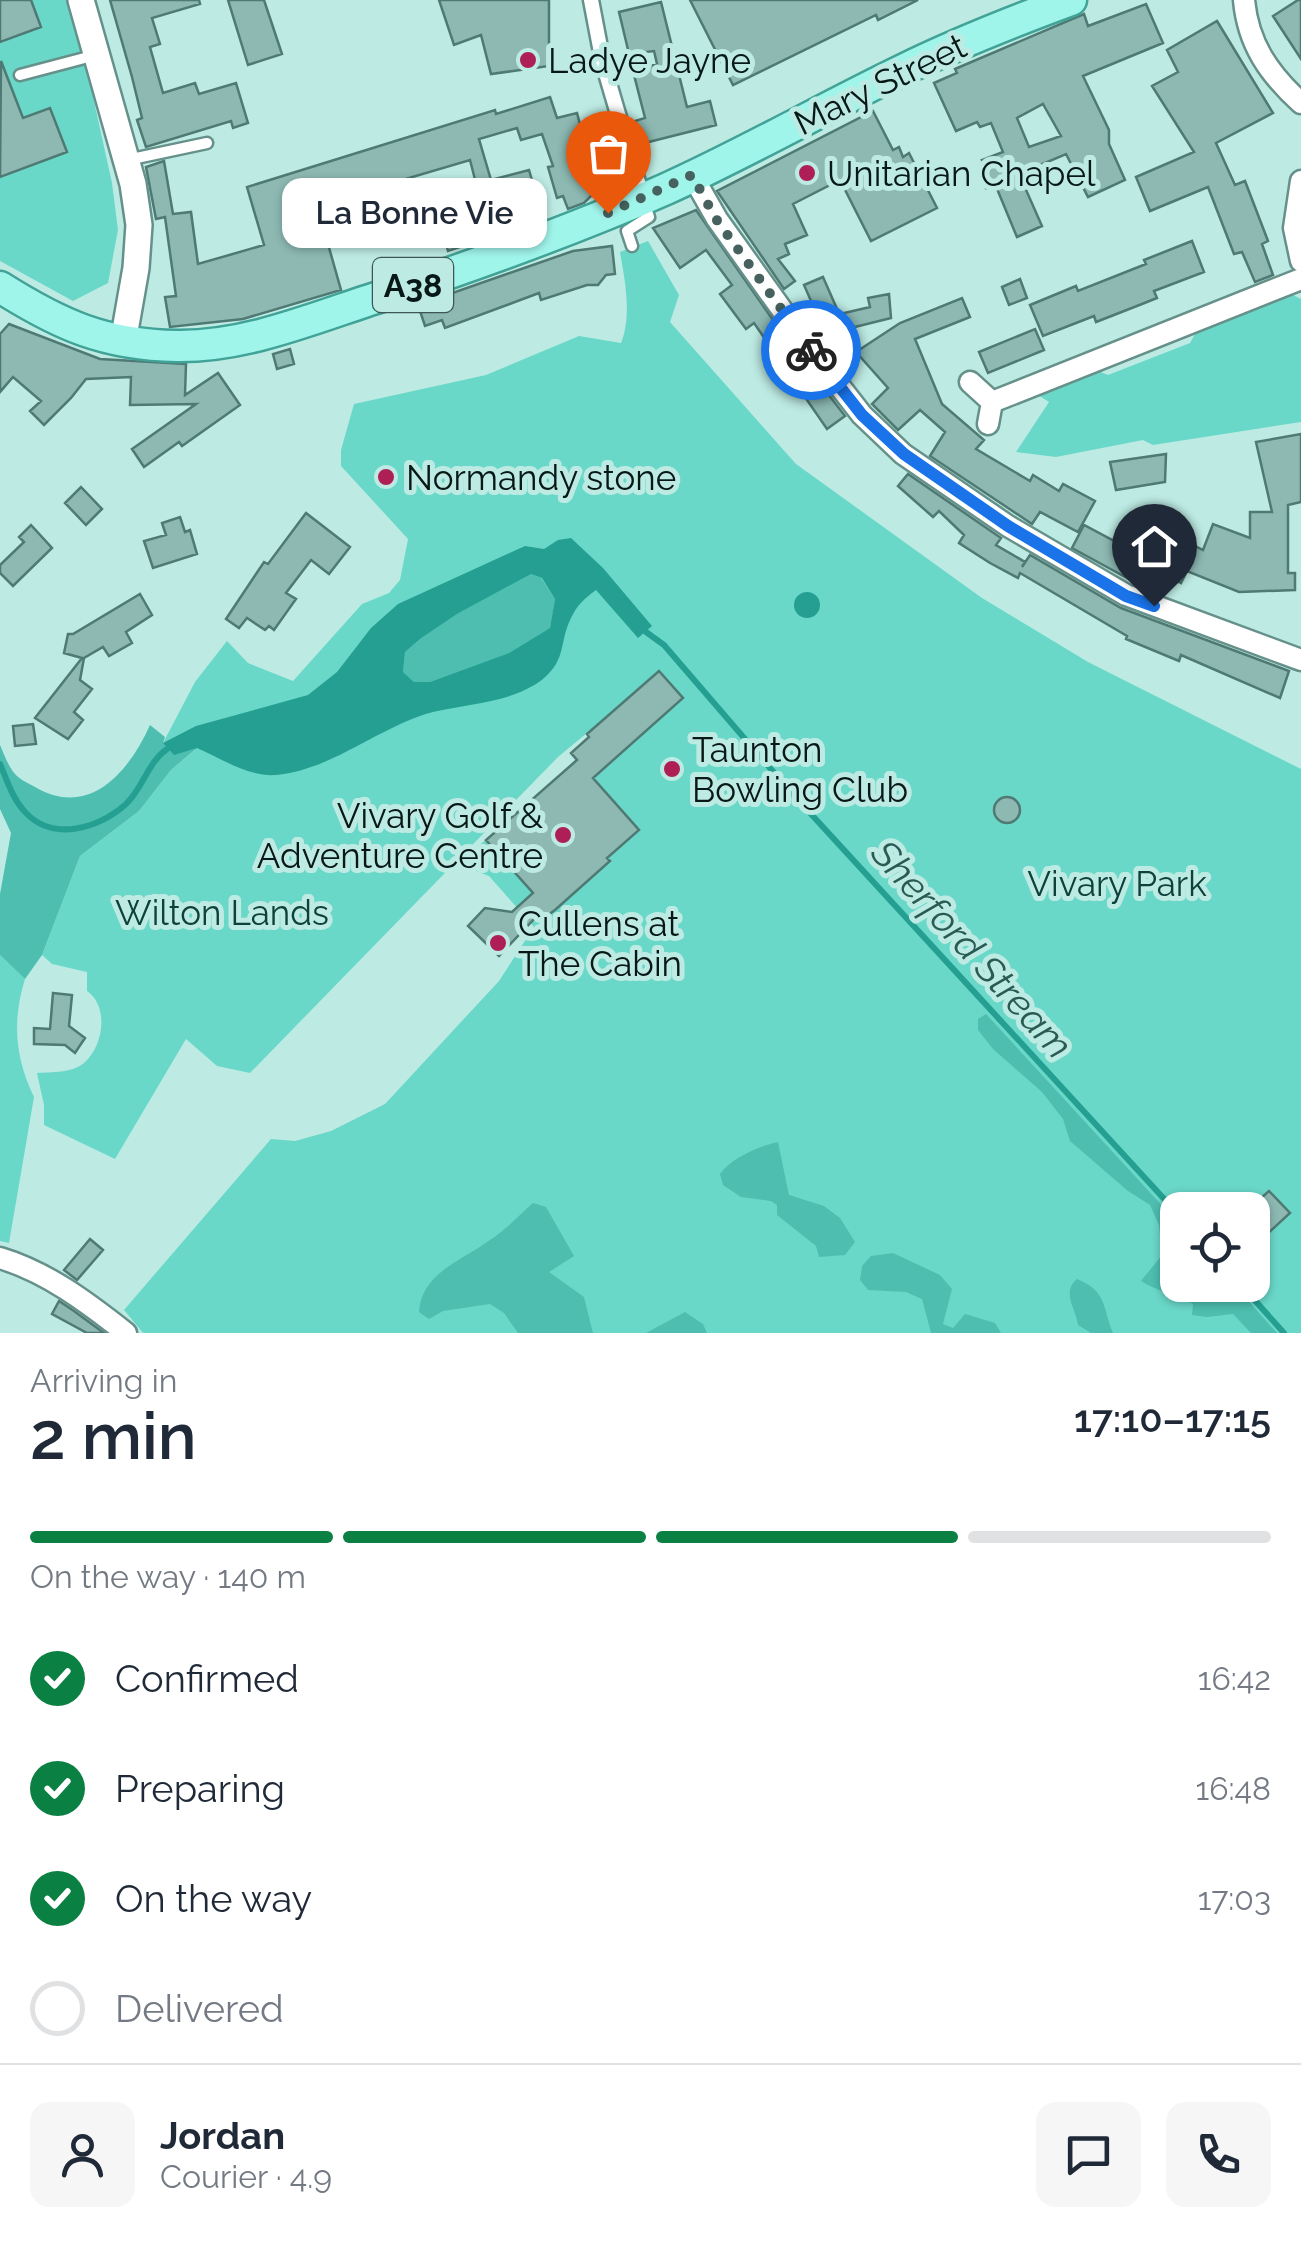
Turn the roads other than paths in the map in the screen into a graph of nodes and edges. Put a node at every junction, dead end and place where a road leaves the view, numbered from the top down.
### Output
1 (81, 0) edge
2 (591, 0) edge
3 (1071, 0) edge
4 (1244, 0) edge
5 (96, 55) junction
6 (20, 75) dead end
7 (1301, 102) edge
8 (206, 143) dead end
9 (126, 160) junction
10 (692, 175) junction
11 (1301, 181) edge
12 (642, 199) junction
13 (632, 246) dead end
14 (1301, 261) edge
15 (1301, 279) edge
16 (0, 288) edge
17 (123, 342) junction
18 (970, 382) dead end
19 (1301, 660) edge
20 (0, 1258) edge
21 (126, 1333) edge

1 - 5 street
2 - 12 street
3 - 10 main road, Mary Street / A38
4 - 7 street
5 - 6 lane
5 - 9 street
8 - 9 lane
9 - 17 street
10 - 12 main road, A38
10 - 19 street
11 - 14 street
12 - 13 lane
12 - 17 main road, A38
15 - 18 street
16 - 17 main road, A38
20 - 21 street

